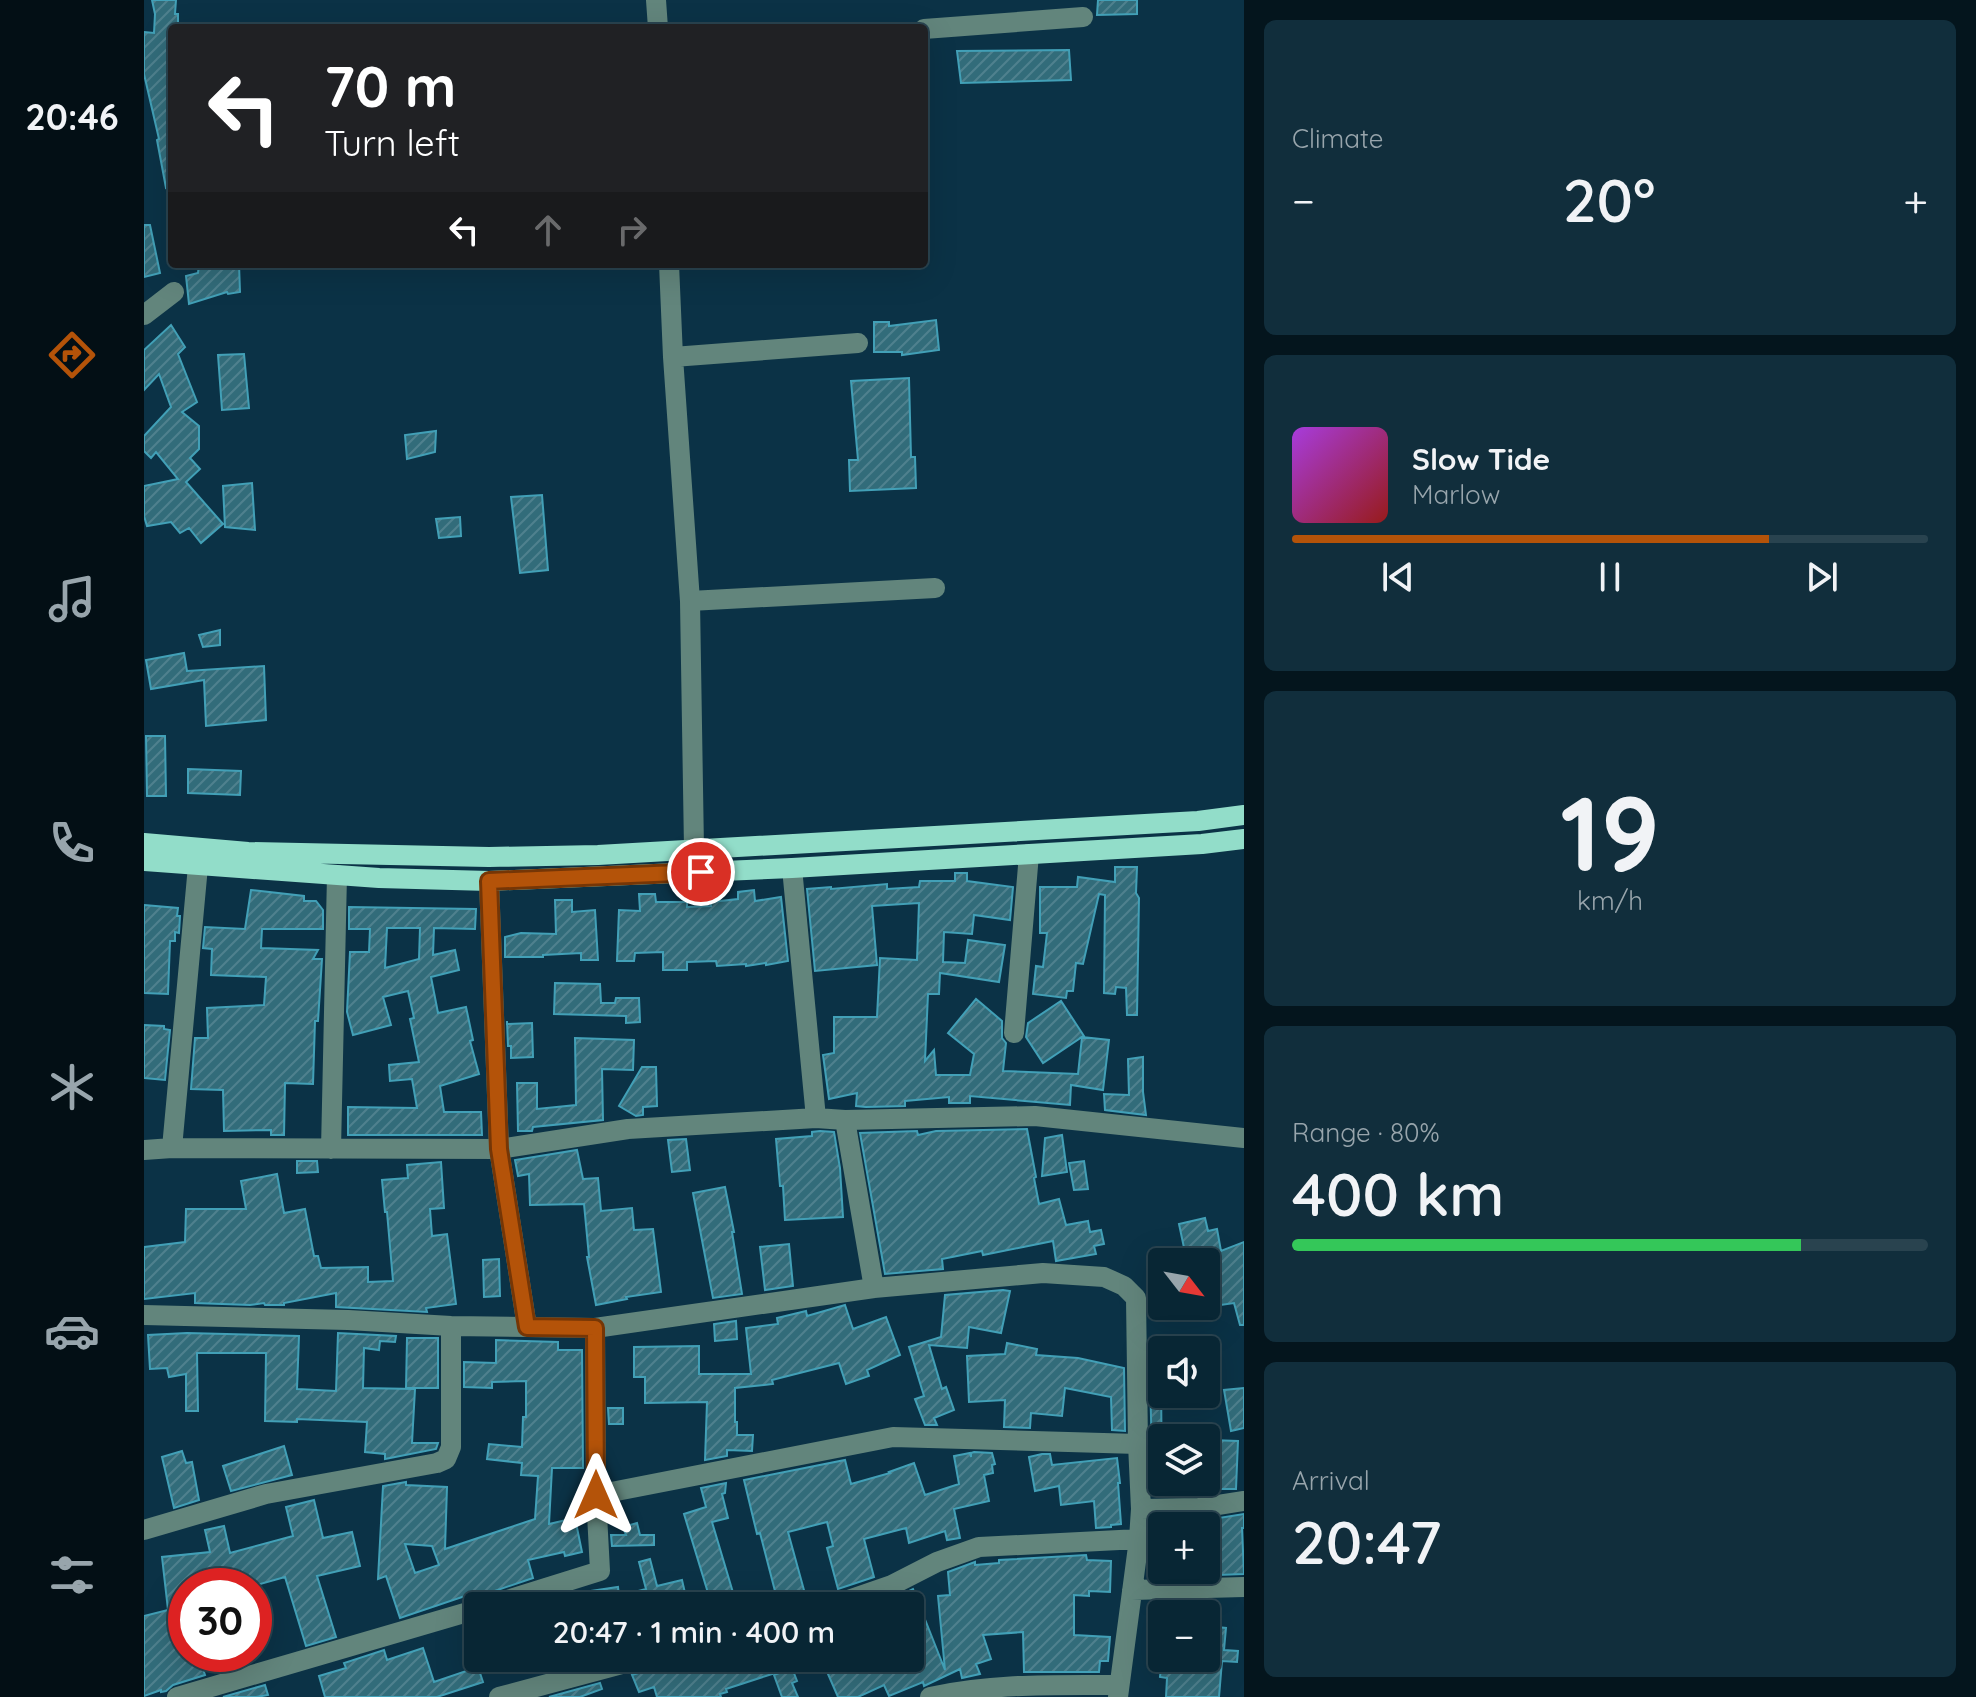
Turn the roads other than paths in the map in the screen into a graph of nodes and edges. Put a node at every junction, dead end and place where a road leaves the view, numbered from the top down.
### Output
1 (656, 0) edge
2 (1083, 17) dead end
3 (658, 24) edge
4 (928, 29) edge
5 (669, 268) edge
6 (174, 292) dead end
7 (144, 315) edge
8 (858, 343) dead end
9 (673, 357) junction
10 (935, 588) dead end
11 (690, 601) junction
12 (1244, 815) edge
13 (1244, 839) edge
14 (144, 843) edge
15 (694, 849) junction
16 (1029, 854) junction
17 (144, 861) edge
18 (198, 866) junction
19 (792, 868) junction
20 (337, 875) junction
21 (489, 881) junction
22 (1014, 1033) dead end
23 (816, 1118) junction
24 (845, 1120) junction
25 (1244, 1138) edge
26 (172, 1148) junction
27 (331, 1149) junction
28 (499, 1149) junction
29 (144, 1150) edge
30 (874, 1288) junction
31 (144, 1315) edge
32 (451, 1326) junction
33 (527, 1327) junction
34 (595, 1328) junction
35 (1138, 1444) junction
36 (596, 1495) junction
37 (1244, 1501) edge
38 (1141, 1509) junction
39 (144, 1520) edge
40 (144, 1530) edge
41 (1139, 1539) junction
42 (1244, 1587) edge
43 (1132, 1590) junction
44 (533, 1592) edge
45 (872, 1592) edge
46 (464, 1613) edge
47 (592, 1672) edge
48 (1007, 1691) edge
49 (1119, 1691) edge
50 (177, 1697) edge
51 (499, 1697) edge
52 (930, 1697) edge

1 - 3 street
2 - 4 street
5 - 9 street
6 - 7 street
8 - 9 street
9 - 11 street
10 - 11 street
11 - 15 street
12 - 15 main road
13 - 16 main road
14 - 15 main road
16 - 19 main road
16 - 22 street
17 - 18 main road
18 - 20 main road
18 - 26 street
19 - 21 main road
19 - 23 street
20 - 21 main road
20 - 27 street
21 - 28 street
23 - 24 street
23 - 28 street
24 - 25 street
24 - 30 street
26 - 27 street
26 - 29 street
27 - 28 street
28 - 33 street
30 - 34 street
30 - 35 street
31 - 32 street
32 - 33 street
32 - 40 street
33 - 34 street
34 - 36 street
35 - 36 street
35 - 38 street
36 - 44 street
37 - 38 street
38 - 41 street
39 - 40 street
41 - 43 street
41 - 45 street
42 - 43 street
43 - 49 street
46 - 50 street
47 - 51 street
48 - 49 street
48 - 52 street

